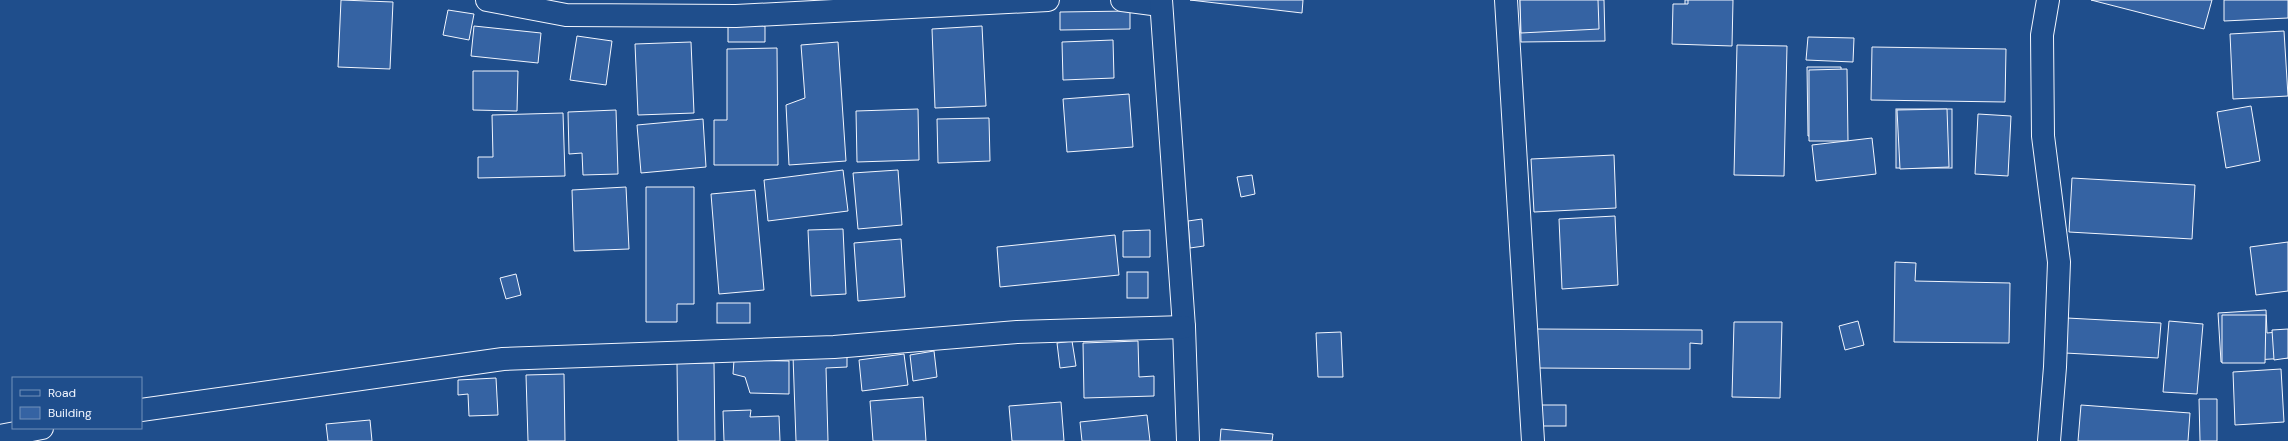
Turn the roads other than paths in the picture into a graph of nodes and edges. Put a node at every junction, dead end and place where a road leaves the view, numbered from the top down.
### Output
1 (486, 0) edge
2 (1048, 0) edge
3 (1122, 0) edge
4 (1506, 0) edge
5 (2048, 0) edge
6 (1160, 3) edge
7 (567, 8) edge
8 (1184, 327) junction
9 (142, 410) edge
10 (37, 429) edge
11 (0, 436) edge
12 (1188, 441) edge
13 (1534, 441) edge
14 (2049, 441) edge

1 - 7 street
2 - 7 street
3 - 6 street
4 - 13 street
5 - 14 street
6 - 8 street
8 - 9 street
8 - 12 street
10 - 11 street

